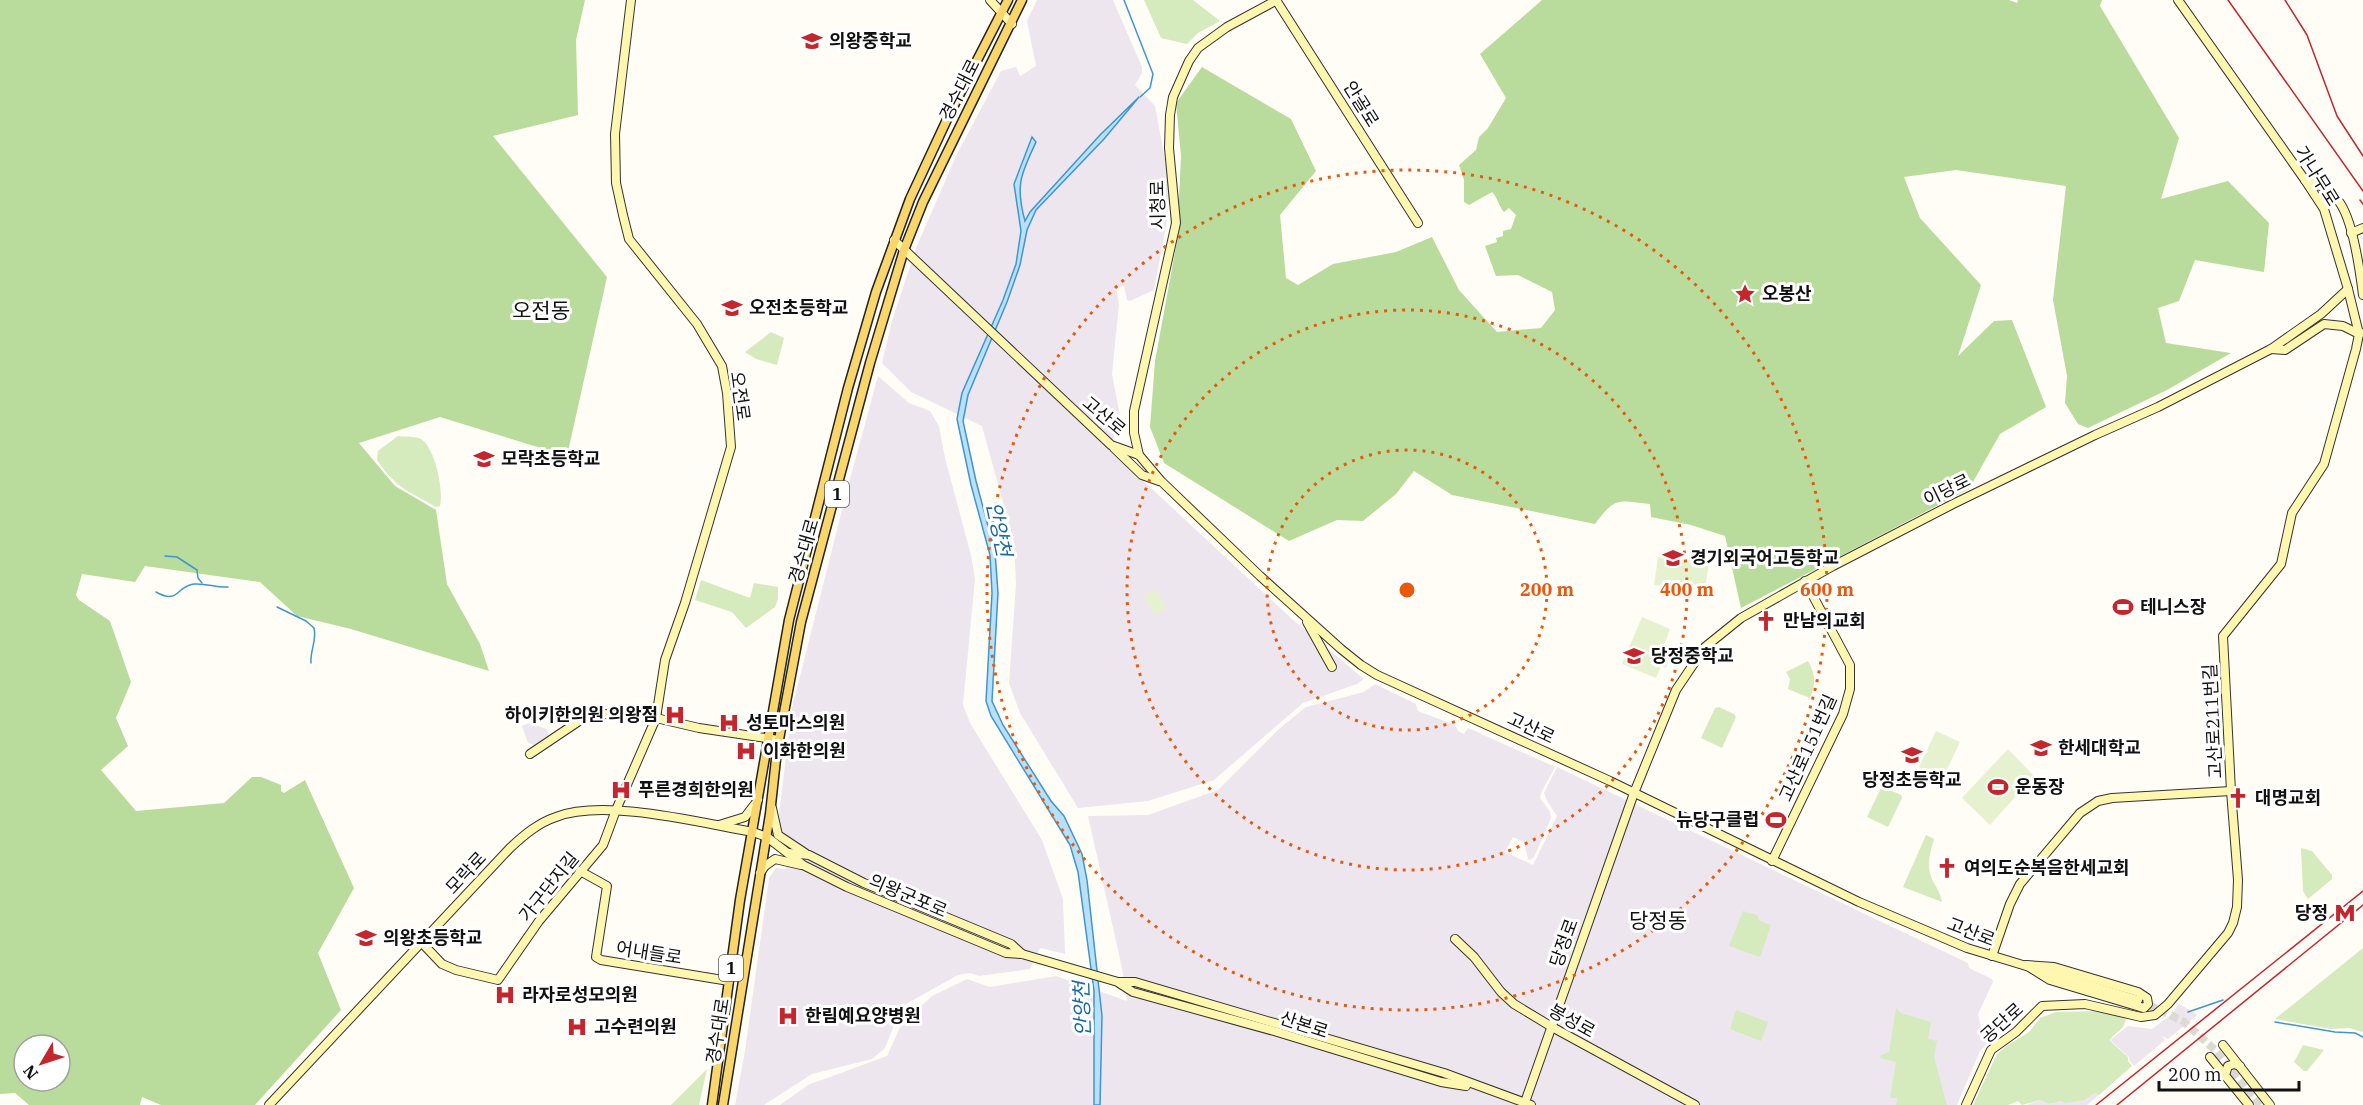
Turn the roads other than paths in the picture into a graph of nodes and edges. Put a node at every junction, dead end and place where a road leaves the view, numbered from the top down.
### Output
1 (631, 0) edge
2 (990, 0) edge
3 (1008, 0) edge
4 (1022, 0) edge
5 (1277, 0) edge
6 (2178, 0) edge
7 (1002, 13) junction
8 (1012, 24) junction
9 (2305, 180) junction
10 (1418, 224) dead end
11 (2363, 228) edge
12 (2351, 232) junction
13 (894, 240) junction
14 (904, 250) junction
15 (2348, 289) junction
16 (2363, 295) edge
17 (2361, 333) edge
18 (2271, 349) junction
19 (1134, 433) junction
20 (1111, 445) junction
21 (1139, 455) junction
22 (2324, 464) joint
23 (1161, 481) junction
24 (1805, 581) junction
25 (1305, 618) junction
26 (1332, 667) dead end
27 (656, 718) junction
28 (769, 738) junction
29 (779, 740) junction
30 (530, 754) dead end
31 (2231, 791) junction
32 (1634, 792) junction
33 (759, 799) junction
34 (771, 802) junction
35 (616, 810) junction
36 (717, 826) junction
37 (753, 832) junction
38 (767, 837) junction
39 (789, 853) junction
40 (808, 855) junction
41 (1772, 861) junction
42 (803, 865) junction
43 (580, 870) junction
44 (759, 874) junction
45 (1455, 939) dead end
46 (421, 942) junction
47 (1022, 954) junction
48 (1992, 956) junction
49 (2026, 965) junction
50 (1077, 969) joint
51 (729, 981) junction
52 (2181, 988) joint
53 (2138, 1000) tunnel mouth
54 (1552, 1027) junction
55 (2223, 1045) dead end
56 (2210, 1057) dead end
57 (2240, 1066) junction
58 (2225, 1075) junction
59 (1527, 1104) edge
60 (269, 1105) edge
61 (712, 1105) edge
62 (723, 1105) edge
63 (1695, 1105) edge
64 (1966, 1105) edge
65 (2249, 1105) edge
66 (2270, 1105) edge

1 - 27 street, 오전로
2 - 7 street
3 - 7 main road, 경수대로 / 1
4 - 8 main road, 경수대로 / 1
5 - 10 street, 안골로
5 - 19 street, 시청로
6 - 9 street, 가나무로
7 - 8 street
7 - 13 main road, 경수대로 / 1
8 - 14 main road, 경수대로 / 1
9 - 12 street
9 - 15 street, 가나무로
11 - 12 street
12 - 16 street
13 - 14 street
13 - 28 main road, 경수대로 / 1
14 - 20 street, 고산로
14 - 29 main road, 경수대로 / 1
15 - 17 street, 가나무로
15 - 18 street, 이당로
17 - 18 street
17 - 22 street, 가나무로
18 - 24 street, 이당로
19 - 20 street
19 - 21 street, 시청로
20 - 21 street, 고산로
20 - 23 street
21 - 23 street, 고산로
22 - 31 street, 고산로211번길
23 - 25 street, 고산로
24 - 32 street, 이당로
24 - 41 street, 고산로151번길
25 - 26 street
25 - 32 street, 고산로
27 - 28 street
27 - 30 street
27 - 35 street, 오전로
28 - 29 street
28 - 33 main road, 경수대로 / 1
29 - 34 main road, 경수대로 / 1
31 - 48 street
31 - 52 street, 고산로211번길
32 - 41 street, 고산로
32 - 54 street, 당정로
33 - 36 street
33 - 37 main road, 경수대로 / 1
34 - 38 main road, 경수대로 / 1
34 - 40 street
35 - 36 street, 모락로
35 - 43 street, 가구단지길
35 - 46 street, 모락로
36 - 37 street, 모락로
37 - 38 street, 모락로
37 - 51 main road, 경수대로 / 1
38 - 39 street, 의왕군포로
38 - 44 main road, 경수대로 / 1
39 - 40 street, 의왕군포로
39 - 42 street, 의왕군포로
40 - 47 street, 의왕군포로
41 - 48 street, 고산로
42 - 44 street
42 - 47 street, 의왕군포로
43 - 46 street, 가구단지길
43 - 51 street, 어내들로
44 - 62 main road, 경수대로 / 1
45 - 54 street, 봉성로
46 - 60 street, 모락로
47 - 50 street, 의왕군포로
48 - 49 street, 고산로
49 - 49 street
49 - 53 street, 고산로
50 - 59 street, 산본로
51 - 61 main road, 경수대로 / 1
52 - 64 street, 공단로
54 - 59 street, 당정로
54 - 63 street, 봉성로
55 - 57 street
56 - 58 street
57 - 58 street
57 - 66 street
58 - 65 street

